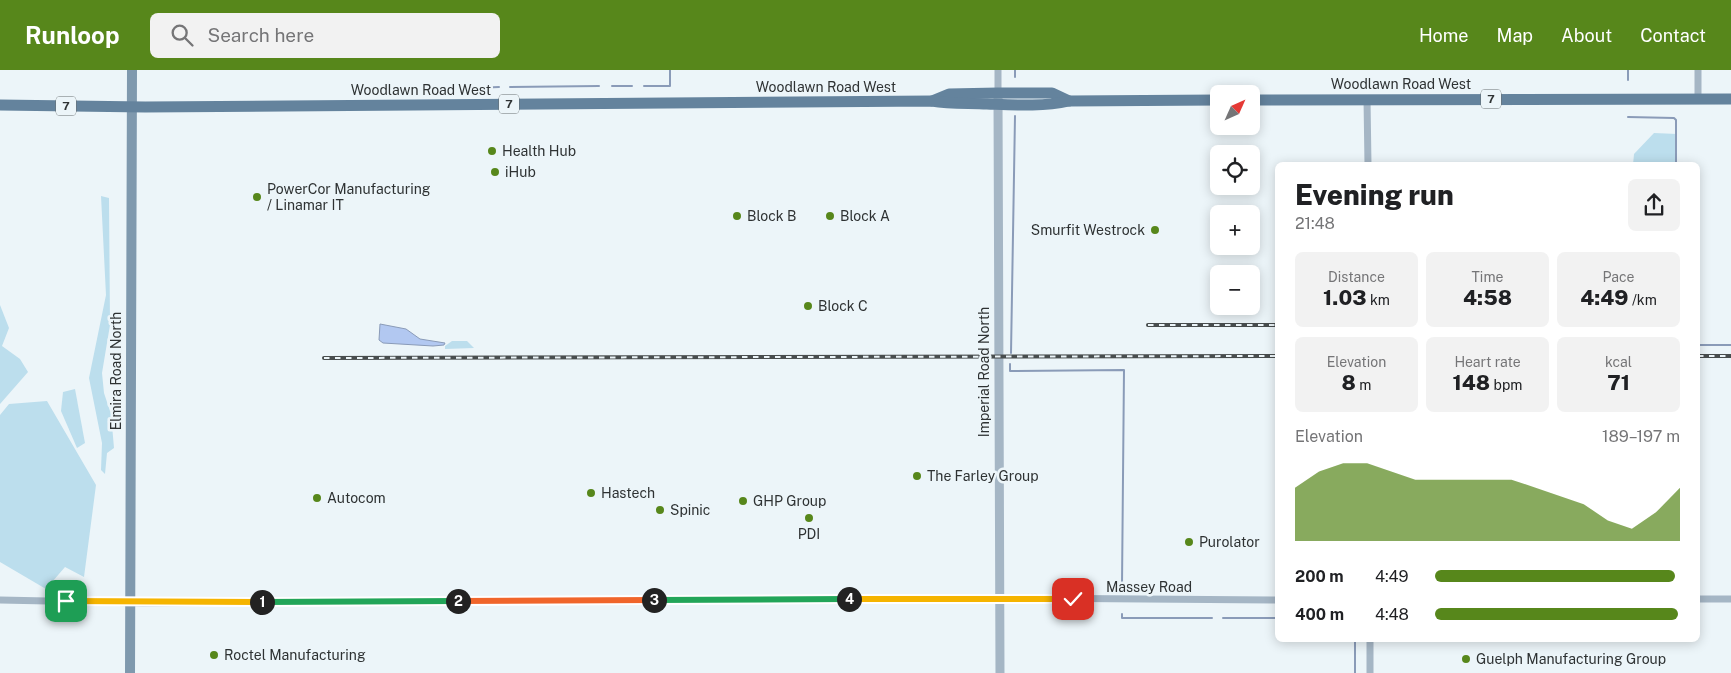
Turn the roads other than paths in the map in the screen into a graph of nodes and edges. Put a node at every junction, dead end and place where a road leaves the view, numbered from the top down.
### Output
1 (132, 70) edge
2 (998, 70) edge
3 (1698, 70) edge
4 (998, 99) junction
5 (1367, 99) junction
6 (1731, 99) edge
7 (1210, 100) edge
8 (1260, 100) edge
9 (1698, 100) junction
10 (0, 105) edge
11 (132, 107) junction
12 (1368, 162) edge
13 (1000, 598) junction
14 (1700, 599) edge
15 (1731, 599) edge
16 (0, 600) edge
17 (1275, 600) edge
18 (130, 602) junction
19 (1370, 642) edge
20 (130, 673) edge
21 (1000, 673) edge
22 (1370, 673) edge

1 - 11 main road, Elmira Road North
2 - 4 street, Imperial Road North
3 - 9 street
4 - 7 main road, Woodlawn Road West / 7
4 - 11 main road, Woodlawn Road West / 7
4 - 13 street, Imperial Road North
5 - 8 main road, Woodlawn Road West / 7
5 - 9 main road, Woodlawn Road West / 7
5 - 12 street
6 - 9 main road, Woodlawn Road West / 7
10 - 11 main road, Woodlawn Road West / 7
11 - 18 main road, Elmira Road North
13 - 17 street, Massey Road
13 - 18 street, Massey Road
13 - 21 street, Imperial Road North
14 - 15 street
16 - 18 street, Massey Road
18 - 20 main road, Elmira Road North
19 - 22 street

